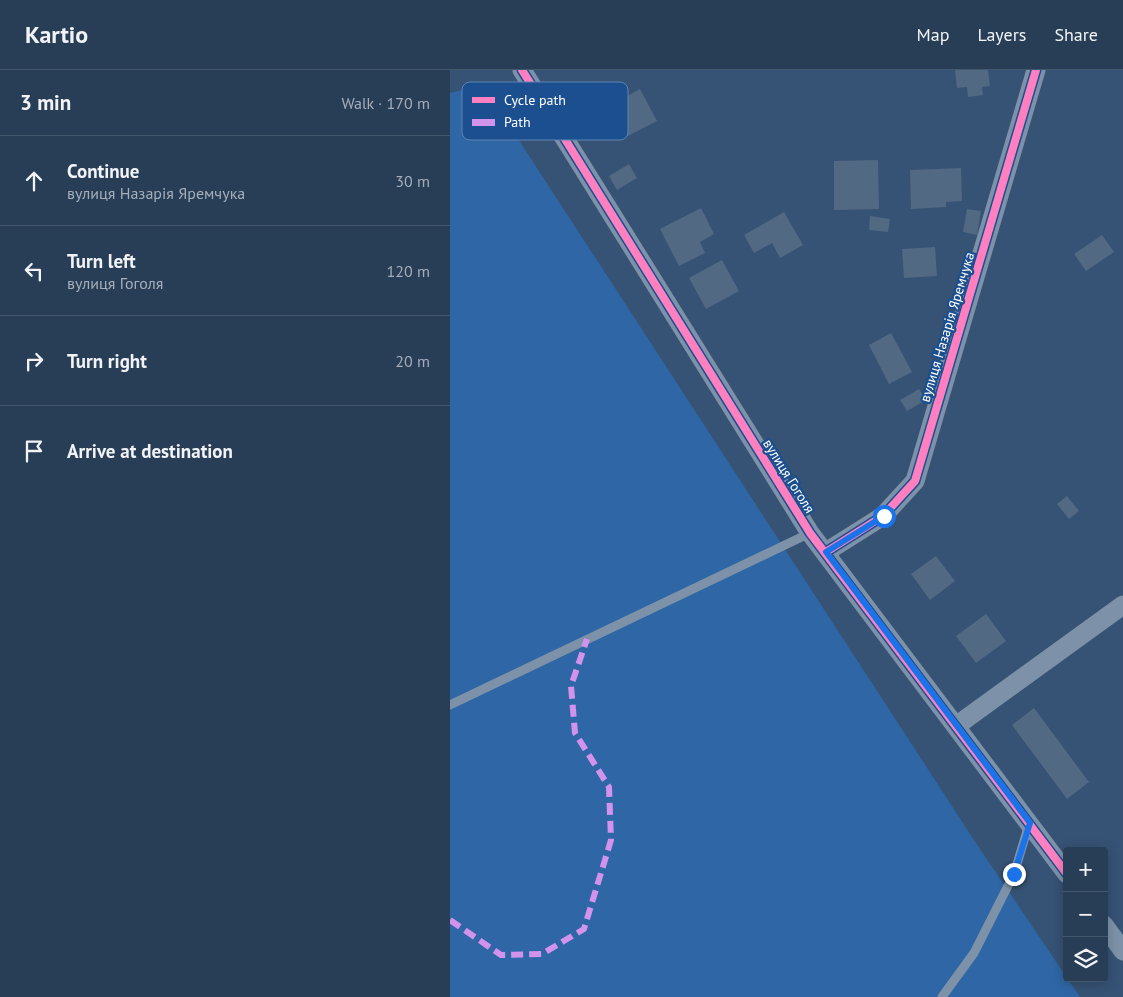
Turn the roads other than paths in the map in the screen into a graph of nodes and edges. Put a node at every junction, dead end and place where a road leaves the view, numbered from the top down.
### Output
1 (522, 70) edge
2 (1036, 70) edge
3 (529, 82) edge
4 (566, 140) edge
5 (810, 533) junction
6 (826, 552) junction
7 (1123, 605) edge
8 (450, 705) edge
9 (956, 726) junction
10 (1030, 823) junction
11 (1063, 868) edge
12 (1108, 930) edge
13 (1123, 951) edge
14 (942, 997) edge

1 - 3 street, вулиця Гоголя
2 - 6 street, вулиця Назарія Яремчука
4 - 5 street, вулиця Гоголя
5 - 6 street, вулиця Гоголя
5 - 8 lane
6 - 9 street, вулиця Гоголя
7 - 9 street
9 - 10 street, вулиця Гоголя
10 - 11 street, вулиця Гоголя
10 - 14 lane
12 - 13 street

